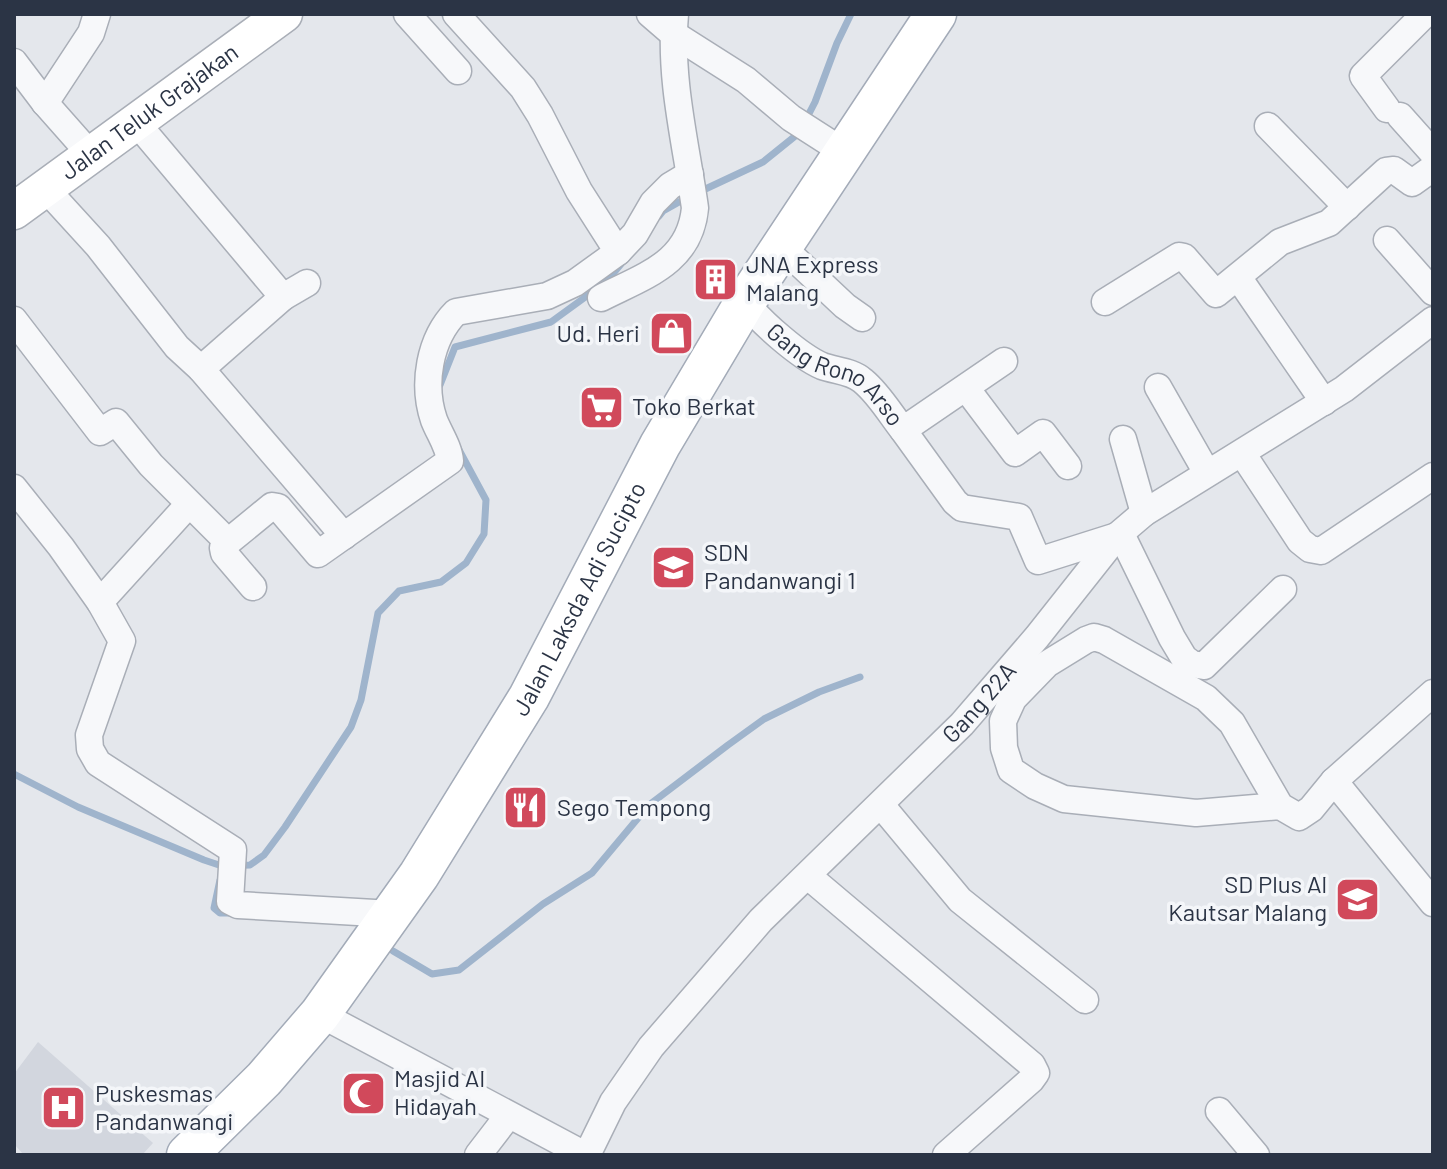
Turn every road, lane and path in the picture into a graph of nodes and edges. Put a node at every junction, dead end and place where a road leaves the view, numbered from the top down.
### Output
1 (97, 14) edge
2 (284, 14) edge
3 (407, 14) edge
4 (456, 14) edge
5 (650, 14) edge
6 (936, 14) edge
7 (1425, 14) edge
8 (673, 24) edge
9 (14, 62) edge
10 (458, 71) dead end
11 (45, 103) junction
12 (135, 121) junction
13 (1268, 126) dead end
14 (830, 142) junction
15 (1433, 153) edge
16 (91, 155) junction
17 (1433, 168) edge
18 (691, 176) junction
19 (56, 200) dead end
20 (1347, 207) junction
21 (14, 211) edge
22 (1387, 240) dead end
23 (781, 246) junction
24 (618, 252) junction
25 (1238, 277) junction
26 (307, 283) dead end
27 (1433, 292) edge
28 (283, 297) junction
29 (601, 298) dead end
30 (745, 302) junction
31 (1105, 302) dead end
32 (862, 318) dead end
33 (14, 320) edge
34 (1433, 320) edge
35 (1004, 361) dead end
36 (201, 369) junction
37 (1158, 387) dead end
38 (966, 388) junction
39 (1324, 402) junction
40 (903, 430) junction
41 (1123, 439) dead end
42 (1242, 453) junction
43 (1068, 466) dead end
44 (1207, 473) junction
45 (1433, 476) edge
46 (15, 490) edge
47 (189, 504) junction
48 (1144, 513) junction
49 (1119, 535) junction
50 (344, 536) junction
51 (228, 542) junction
52 (253, 587) dead end
53 (1283, 589) dead end
54 (100, 602) junction
55 (1430, 701) edge
56 (1334, 781) junction
57 (881, 805) junction
58 (1280, 806) junction
59 (808, 876) junction
60 (1433, 903) edge
61 (392, 914) junction
62 (1085, 1000) dead end
63 (320, 1014) junction
64 (1219, 1111) dead end
65 (508, 1116) junction
66 (546, 1146) edge
67 (206, 1149) edge
68 (478, 1155) edge
69 (586, 1155) edge
70 (946, 1155) edge
71 (1256, 1155) edge

1 - 11 street
2 - 12 street, Jalan Teluk Grajakan
3 - 10 street
4 - 24 street
5 - 8 street
6 - 14 main road, Jalan Laksda Adi Sucipto
7 - 15 street
8 - 14 street
8 - 18 street
9 - 11 street
11 - 16 street
12 - 16 street, Jalan Teluk Grajakan
12 - 28 street
13 - 20 street
14 - 23 main road, Jalan Laksda Adi Sucipto
16 - 21 street, Jalan Teluk Grajakan
17 - 20 street
18 - 24 street
18 - 29 street
19 - 36 street
20 - 25 street
22 - 27 street
23 - 30 main road, Jalan Laksda Adi Sucipto
23 - 32 street
24 - 50 street
25 - 31 street
25 - 39 street
26 - 28 street
28 - 36 street
30 - 40 street, Gang Rono Arso
30 - 61 main road, Jalan Laksda Adi Sucipto
33 - 47 street
34 - 39 street, Gang 22A
35 - 38 street, Gang Rono Arso
36 - 50 street
37 - 44 street
38 - 40 street, Gang Rono Arso
38 - 43 street
39 - 42 street, Gang 22A
40 - 49 street
41 - 48 street
42 - 44 street, Gang 22A
42 - 45 street
44 - 48 street, Gang 22A
46 - 54 street
47 - 51 street
47 - 54 street
48 - 49 street, Gang 22A
49 - 53 street
49 - 57 street, Gang 22A
50 - 51 street
51 - 52 street
54 - 61 street
55 - 56 street
56 - 58 street
56 - 60 street
57 - 59 street, Gang 22A
57 - 62 street
58 - 58 street
59 - 69 street, Gang 22A
59 - 70 street
61 - 63 main road, Jalan Laksda Adi Sucipto
63 - 65 street
63 - 67 main road, Jalan Laksda Adi Sucipto
64 - 71 street
65 - 66 street
65 - 68 street
66 - 69 street

